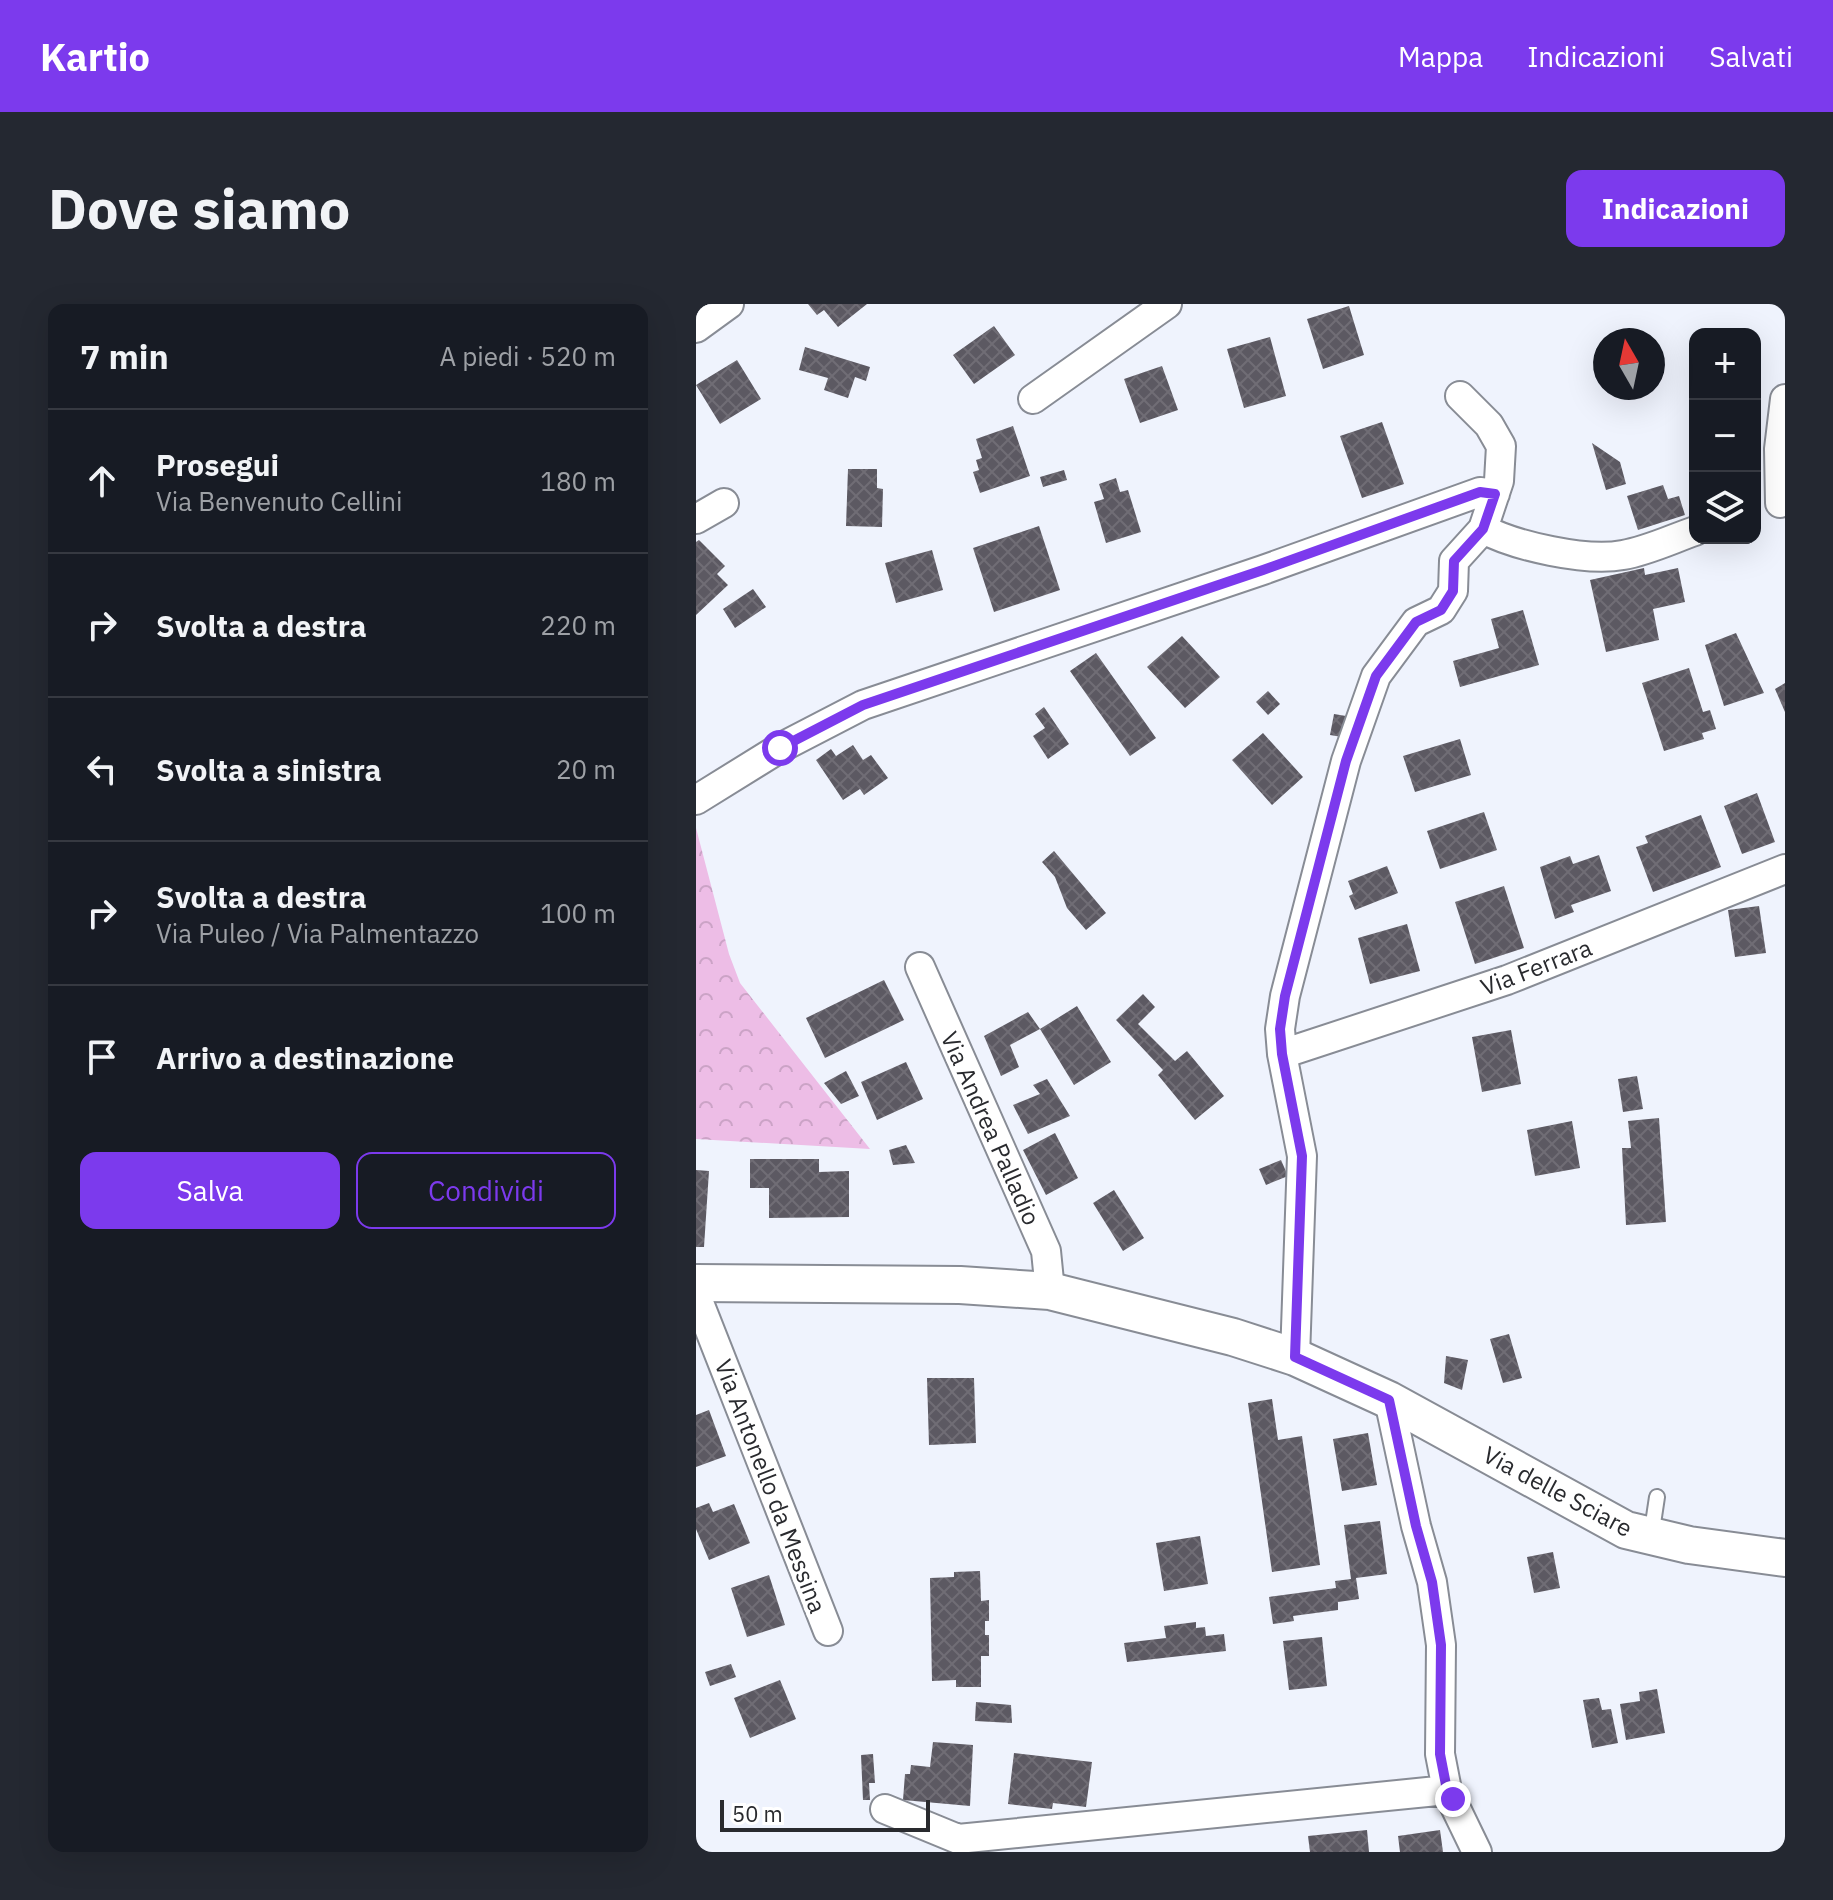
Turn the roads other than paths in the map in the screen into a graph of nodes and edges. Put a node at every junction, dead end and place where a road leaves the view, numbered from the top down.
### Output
1 (729, 304) edge
2 (1167, 304) edge
3 (696, 328) edge
4 (1460, 396) dead end
5 (1033, 399) dead end
6 (1785, 399) edge
7 (1495, 494) junction
8 (724, 503) dead end
9 (1773, 505) edge
10 (696, 519) edge
11 (1483, 529) junction
12 (1689, 533) edge
13 (696, 800) edge
14 (1785, 869) edge
15 (920, 967) dead end
16 (1282, 1054) junction
17 (696, 1283) edge
18 (1050, 1291) junction
19 (696, 1295) edge
20 (1295, 1357) junction
21 (1389, 1400) junction
22 (1657, 1497) dead end
23 (1651, 1538) junction
24 (1785, 1558) edge
25 (828, 1631) dead end
26 (1447, 1790) junction
27 (885, 1809) dead end
28 (1477, 1852) edge

1 - 3 street
2 - 5 street
4 - 7 street
6 - 9 street
7 - 11 street
7 - 13 street
8 - 10 street
11 - 12 street
11 - 16 street
14 - 16 street, Via Ferrara
15 - 18 street, Via Andrea Palladio
16 - 20 street
17 - 18 street, Via delle Sciare
18 - 20 street, Via delle Sciare
19 - 25 street, Via Antonello da Messina
20 - 21 street, Via delle Sciare
21 - 23 street, Via delle Sciare
21 - 26 street
22 - 23 lane
23 - 24 street, Via delle Sciare
26 - 27 street
26 - 28 street

